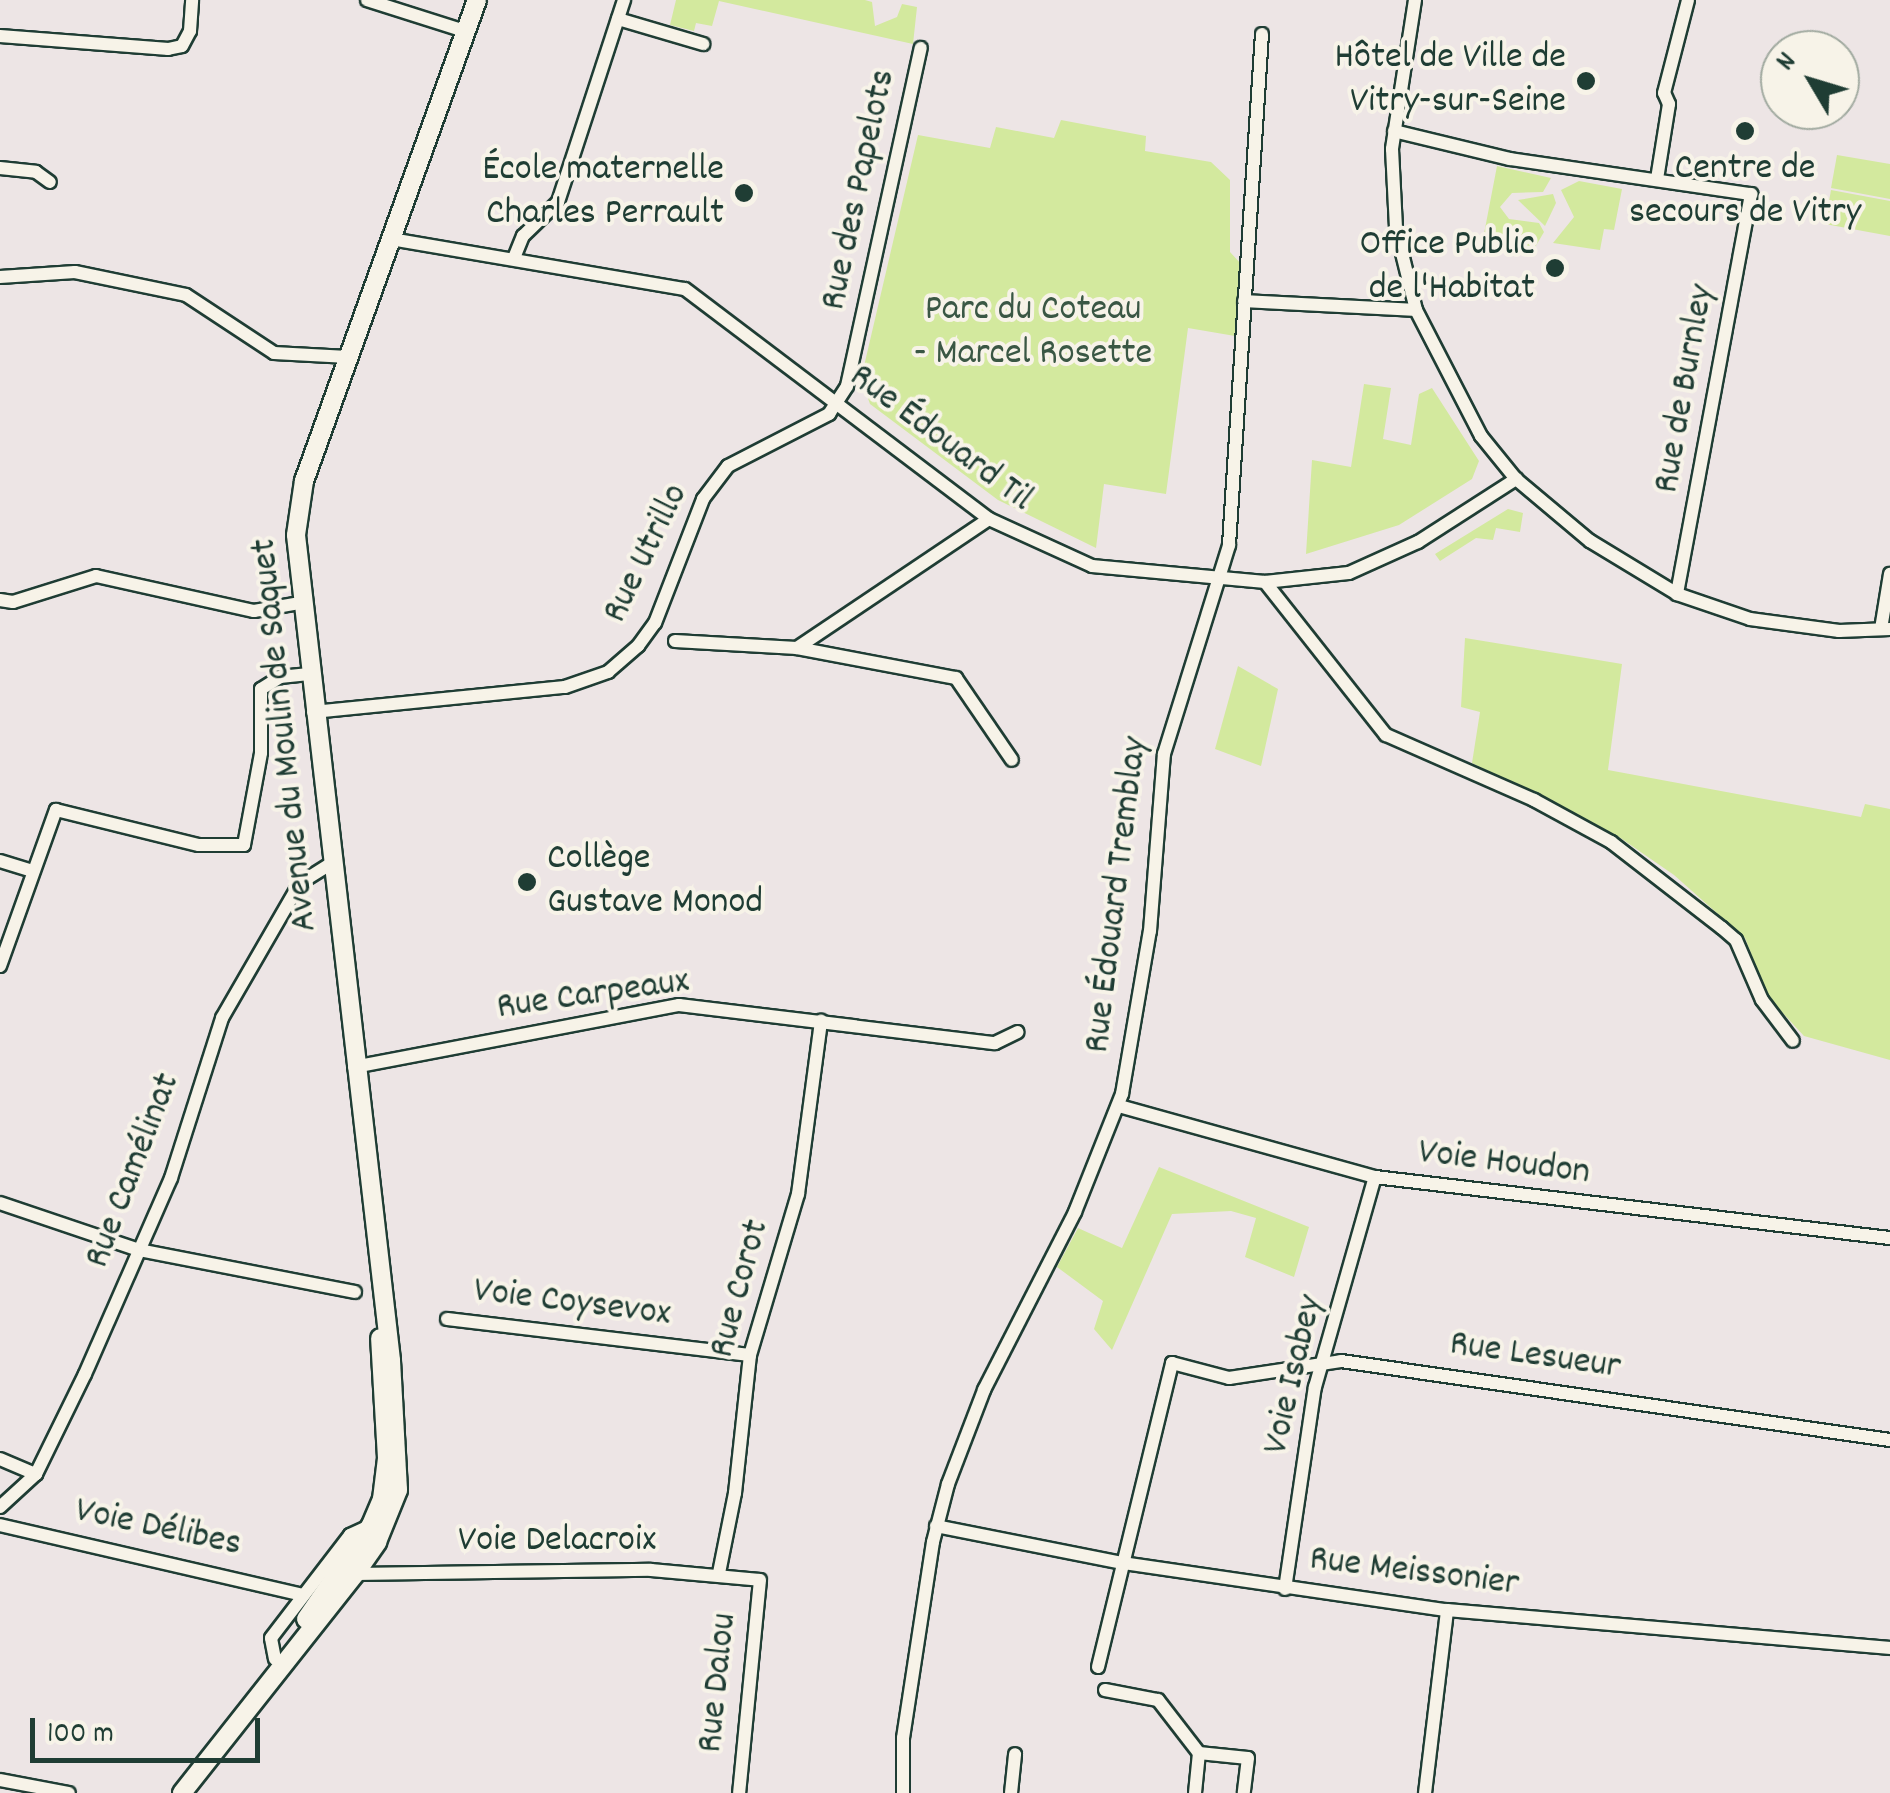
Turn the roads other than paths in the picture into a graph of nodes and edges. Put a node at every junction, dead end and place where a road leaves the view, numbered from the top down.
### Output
1 (192, 0) edge
2 (367, 0) edge
3 (477, 0) edge
4 (624, 0) edge
5 (1414, 0) edge
6 (1688, 0) edge
7 (618, 19) junction
8 (464, 31) junction
9 (1262, 34) dead end
10 (0, 36) edge
11 (703, 44) dead end
12 (921, 48) dead end
13 (1394, 131) junction
14 (0, 168) edge
15 (1657, 178) junction
16 (50, 182) dead end
17 (392, 239) junction
18 (514, 258) junction
19 (0, 277) edge
20 (1244, 301) junction
21 (1416, 310) junction
22 (348, 357) junction
23 (839, 401) junction
24 (1516, 478) junction
25 (989, 519) junction
26 (1890, 574) edge
27 (1220, 578) junction
28 (1265, 582) junction
29 (1677, 594) junction
30 (0, 600) edge
31 (300, 603) junction
32 (1885, 629) edge
33 (675, 641) dead end
34 (798, 648) junction
35 (309, 674) junction
36 (313, 712) junction
37 (1012, 760) dead end
38 (0, 861) edge
39 (330, 864) junction
40 (32, 871) junction
41 (0, 966) edge
42 (821, 1021) junction
43 (1018, 1032) dead end
44 (1793, 1041) dead end
45 (354, 1067) junction
46 (1119, 1106) junction
47 (1375, 1177) junction
48 (0, 1203) edge
49 (1890, 1238) edge
50 (138, 1250) junction
51 (355, 1292) dead end
52 (382, 1312) junction
53 (447, 1320) dead end
54 (750, 1355) junction
55 (1325, 1363) junction
56 (1890, 1440) edge
57 (0, 1459) edge
58 (36, 1474) junction
59 (0, 1507) edge
60 (0, 1525) edge
61 (371, 1525) junction
62 (936, 1526) junction
63 (1122, 1564) junction
64 (719, 1573) junction
65 (355, 1574) junction
66 (760, 1580) joint
67 (1286, 1589) junction
68 (303, 1595) junction
69 (1447, 1610) junction
70 (1890, 1648) edge
71 (275, 1659) junction
72 (1098, 1667) dead end
73 (266, 1682) junction
74 (1105, 1690) dead end
75 (1200, 1753) junction
76 (1014, 1754) dead end
77 (0, 1780) edge
78 (69, 1793) edge
79 (182, 1793) edge
80 (739, 1793) edge
81 (903, 1793) edge
82 (1010, 1793) edge
83 (1195, 1793) edge
84 (1244, 1793) edge
85 (1426, 1793) edge

1 - 10 street
2 - 8 street
3 - 8 main road, Avenue du Moulin de Saquet
4 - 7 street
5 - 13 street
6 - 15 street
7 - 11 street
7 - 18 street
8 - 17 main road, Avenue du Moulin de Saquet
9 - 20 street, Rue Édouard Tremblay
12 - 23 street, Rue des Papelots
13 - 15 street
13 - 21 street
14 - 16 street
15 - 29 street, Rue de Burnley
17 - 18 street, Rue Édouard Til
17 - 22 main road, Avenue du Moulin de Saquet
18 - 23 street, Rue Édouard Til
19 - 22 street
20 - 21 street
20 - 27 street, Rue Édouard Tremblay
21 - 24 street
22 - 31 main road, Avenue du Moulin de Saquet
23 - 25 street, Rue Édouard Til
23 - 36 street, Rue Utrillo
24 - 28 street, Rue Édouard Til
24 - 29 street
25 - 27 street, Rue Édouard Til
25 - 34 street
26 - 32 street
27 - 28 street, Rue Édouard Til
27 - 46 street, Rue Édouard Tremblay
28 - 44 street
29 - 32 street
30 - 31 street
31 - 35 main road, Avenue du Moulin de Saquet
33 - 34 street
34 - 37 street
35 - 36 main road, Avenue du Moulin de Saquet
35 - 40 street
36 - 39 main road, Avenue du Moulin de Saquet
38 - 40 street
39 - 45 main road, Avenue du Moulin de Saquet
39 - 50 street, Rue Camélinat
40 - 41 street
42 - 43 street, Rue Carpeaux
42 - 45 street, Rue Carpeaux
42 - 54 street, Rue Corot
45 - 52 main road, Avenue du Moulin de Saquet
46 - 47 street, Voie Houdon
46 - 62 street, Rue Édouard Tremblay
47 - 49 street, Voie Houdon
47 - 55 street, Voie Isabey
48 - 50 street
50 - 51 street
50 - 58 street, Rue Camélinat
52 - 61 main road, Avenue du Moulin de Saquet
52 - 65 main road, Avenue du Moulin de Saquet
53 - 54 street, Voie Coysevox
54 - 64 street, Rue Corot
55 - 56 street, Rue Lesueur
55 - 63 street, Rue Lesueur
55 - 67 street, Voie Isabey
57 - 58 street
58 - 59 street, Rue Camélinat
60 - 68 street, Voie Délibes
61 - 68 street
61 - 71 main road, Avenue du Moulin de Saquet
62 - 63 street, Rue Meissonier
62 - 81 street, Rue Édouard Tremblay
63 - 67 street, Rue Meissonier
63 - 72 street
64 - 65 street, Voie Delacroix
64 - 66 street, Voie Delacroix
65 - 73 main road, Avenue du Moulin de Saquet
66 - 80 street, Rue Dalou
67 - 69 street, Rue Meissonier
68 - 71 street
69 - 70 street, Rue Meissonier
69 - 85 street
71 - 73 main road, Avenue du Moulin de Saquet
73 - 79 main road, Avenue du Moulin de Saquet
74 - 75 street
75 - 83 street
75 - 84 street
76 - 82 street
77 - 78 street

